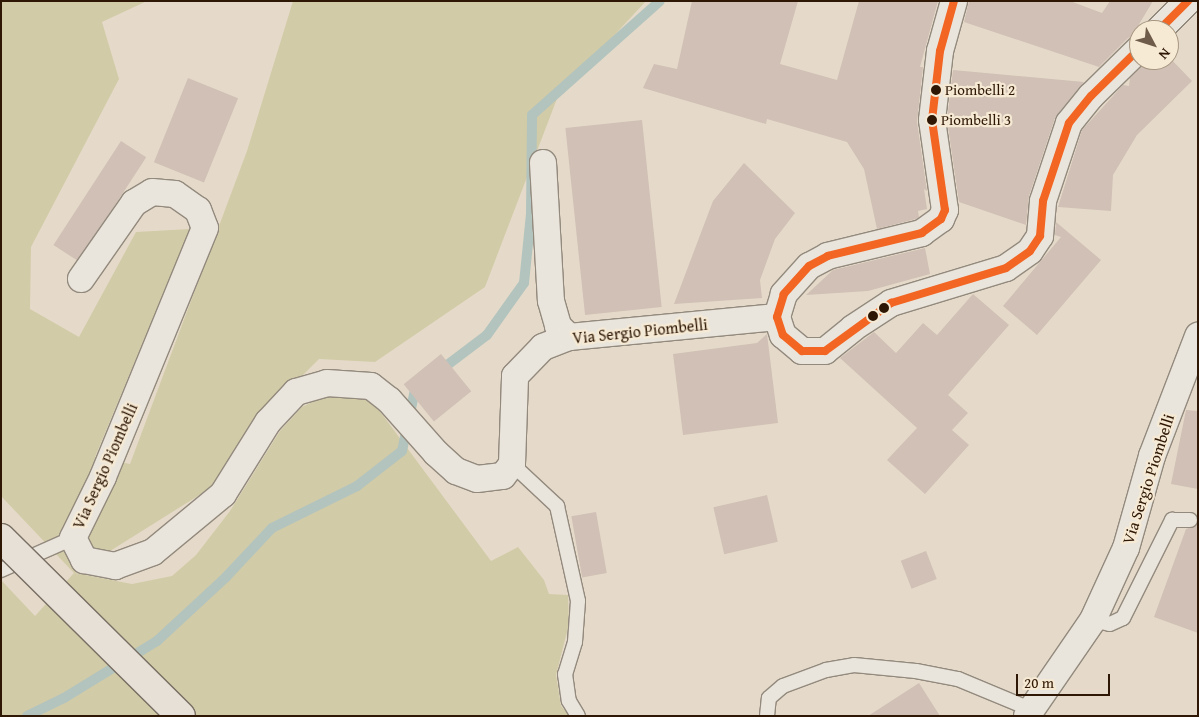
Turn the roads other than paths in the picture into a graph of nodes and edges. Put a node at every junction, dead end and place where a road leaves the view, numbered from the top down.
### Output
1 (954, 1) edge
2 (1188, 1) edge
3 (1169, 20) edge
4 (1129, 59) edge
5 (543, 163) dead end
6 (81, 279) dead end
7 (777, 317) junction
8 (1198, 336) edge
9 (569, 337) junction
10 (512, 464) junction
11 (1190, 520) dead end
12 (1, 538) edge
13 (73, 538) junction
14 (1, 570) edge
15 (1093, 620) junction
16 (1032, 709) edge
17 (181, 716) edge
18 (578, 716) edge
19 (767, 716) edge

1 - 7 street
2 - 3 street
4 - 7 street
5 - 9 street
6 - 13 street, Via Sergio Piombelli
7 - 9 street, Via Sergio Piombelli
8 - 15 street, Via Sergio Piombelli
9 - 10 street, Via Sergio Piombelli
10 - 13 street, Via Sergio Piombelli
10 - 18 lane
11 - 15 lane, Via Sergio Piombelli
12 - 17 highway, bridge
13 - 14 lane
15 - 16 street, Via Sergio Piombelli
16 - 19 lane, Via Sergio Piombelli

